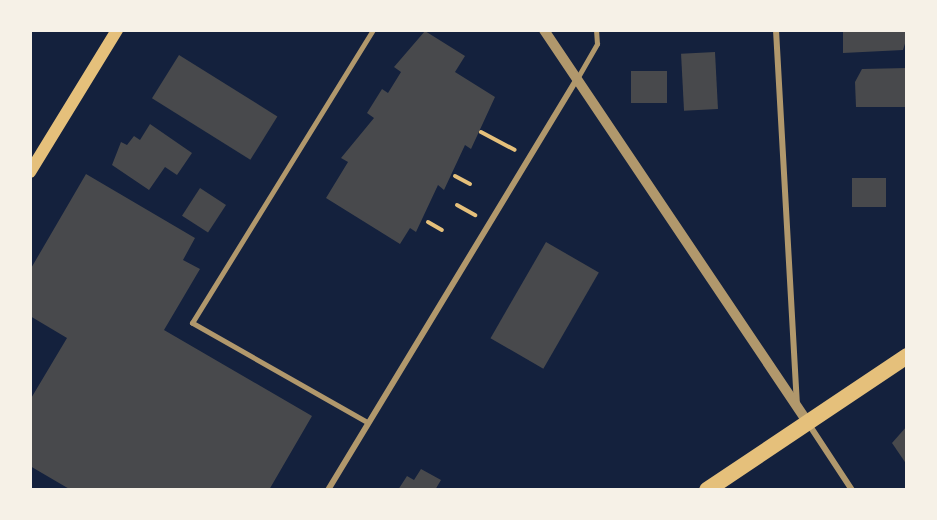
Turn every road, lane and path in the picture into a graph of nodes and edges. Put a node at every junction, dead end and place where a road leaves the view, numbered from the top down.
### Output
1 (117, 30) edge
2 (373, 30) edge
3 (544, 30) edge
4 (596, 30) edge
5 (776, 30) edge
6 (577, 79) junction
7 (481, 132) dead end
8 (530, 157) junction
9 (30, 172) edge
10 (455, 176) dead end
11 (470, 184) dead end
12 (428, 222) dead end
13 (442, 230) dead end
14 (907, 356) edge
15 (797, 407) junction
16 (368, 423) junction
17 (808, 423) junction
18 (328, 490) edge
19 (707, 490) edge
20 (852, 490) edge

1 - 9 main road
2 - 16 lane
3 - 6 street
4 - 6 lane
5 - 15 street
6 - 8 street
6 - 15 street
7 - 8 path
8 - 16 street
10 - 11 path
12 - 13 path
14 - 17 highway
15 - 17 street
16 - 18 street
17 - 19 highway
17 - 20 street

